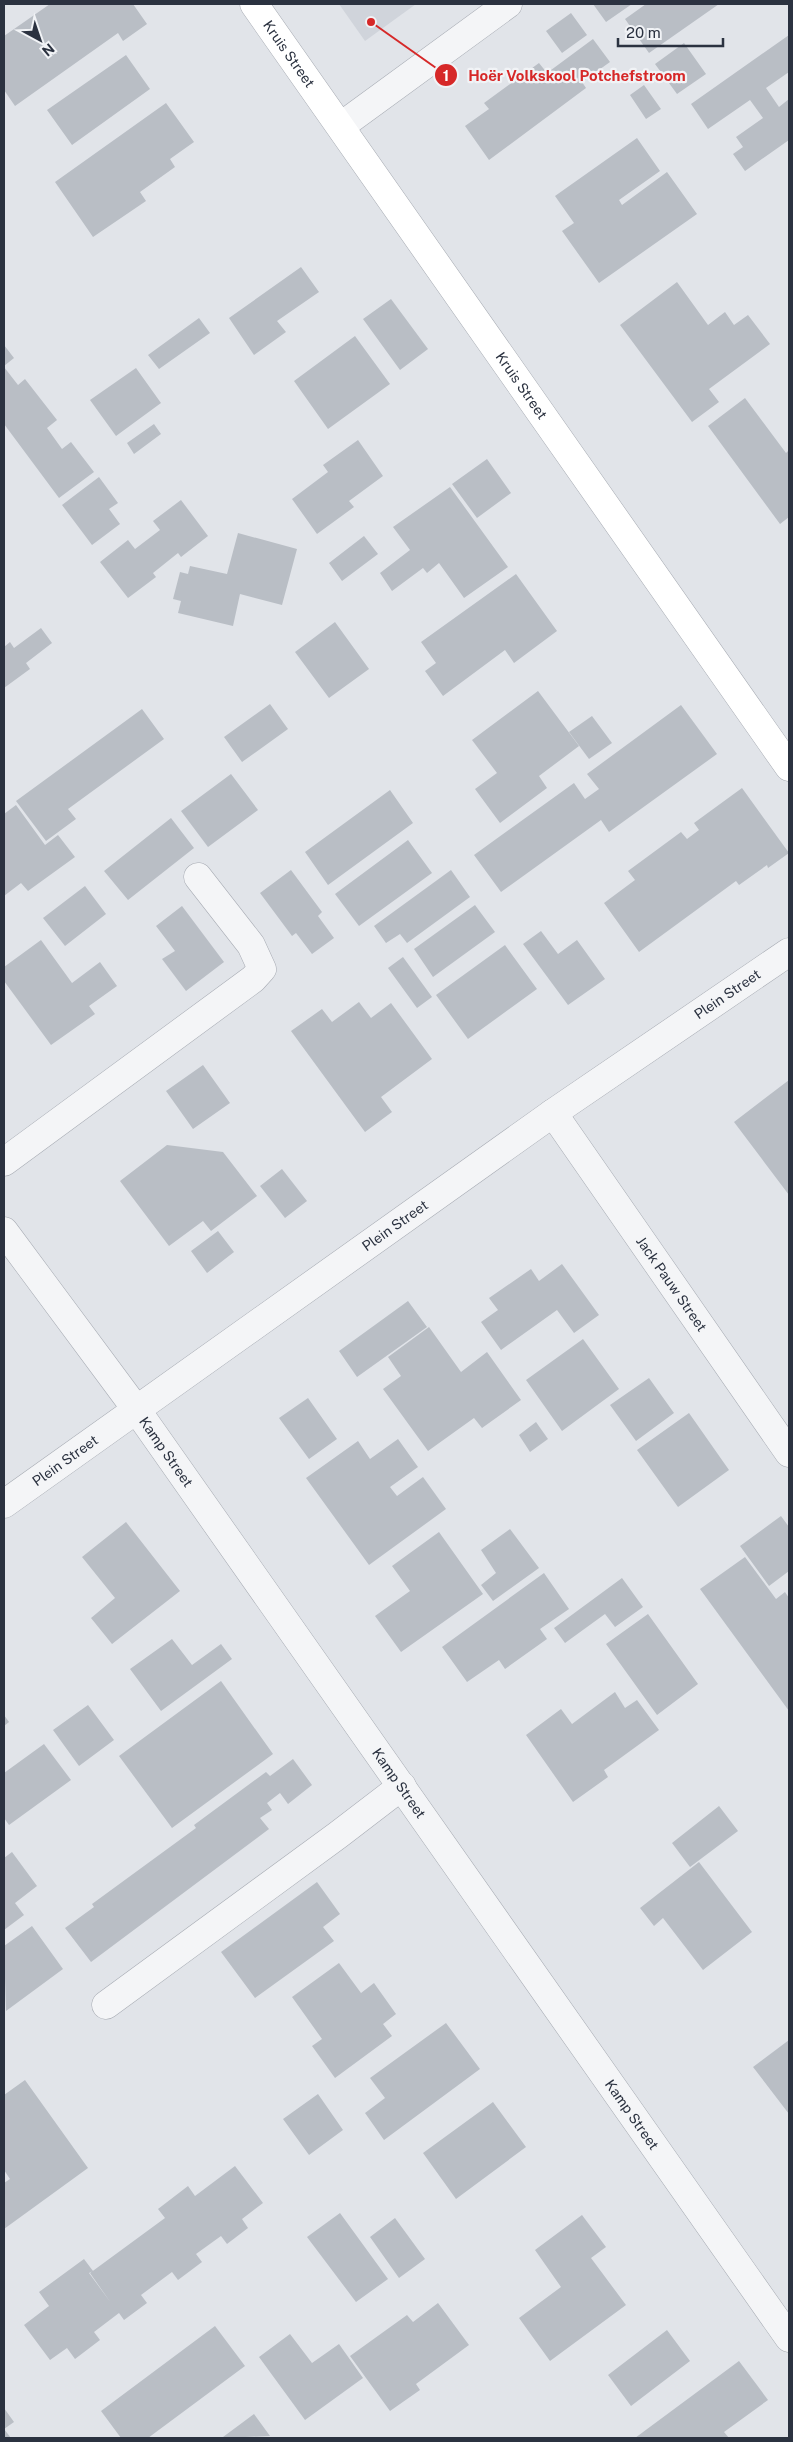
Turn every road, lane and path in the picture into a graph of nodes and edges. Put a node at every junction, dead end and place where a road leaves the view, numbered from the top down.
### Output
1 (254, 4) edge
2 (508, 4) edge
3 (341, 126) junction
4 (789, 767) edge
5 (198, 877) dead end
6 (789, 952) edge
7 (553, 1113) junction
8 (4, 1162) edge
9 (4, 1231) edge
10 (136, 1409) junction
11 (789, 1453) edge
12 (4, 1504) edge
13 (402, 1786) junction
14 (106, 2005) dead end
15 (789, 2338) edge

1 - 3 street, Kruis Street
2 - 3 street
3 - 4 street, Kruis Street
5 - 8 street
6 - 7 street, Plein Street
7 - 10 street, Plein Street
7 - 11 street, Jack Pauw Street
9 - 10 street, Kamp Street
10 - 12 street, Plein Street
10 - 13 street, Kamp Street
13 - 14 street
13 - 15 street, Kamp Street

